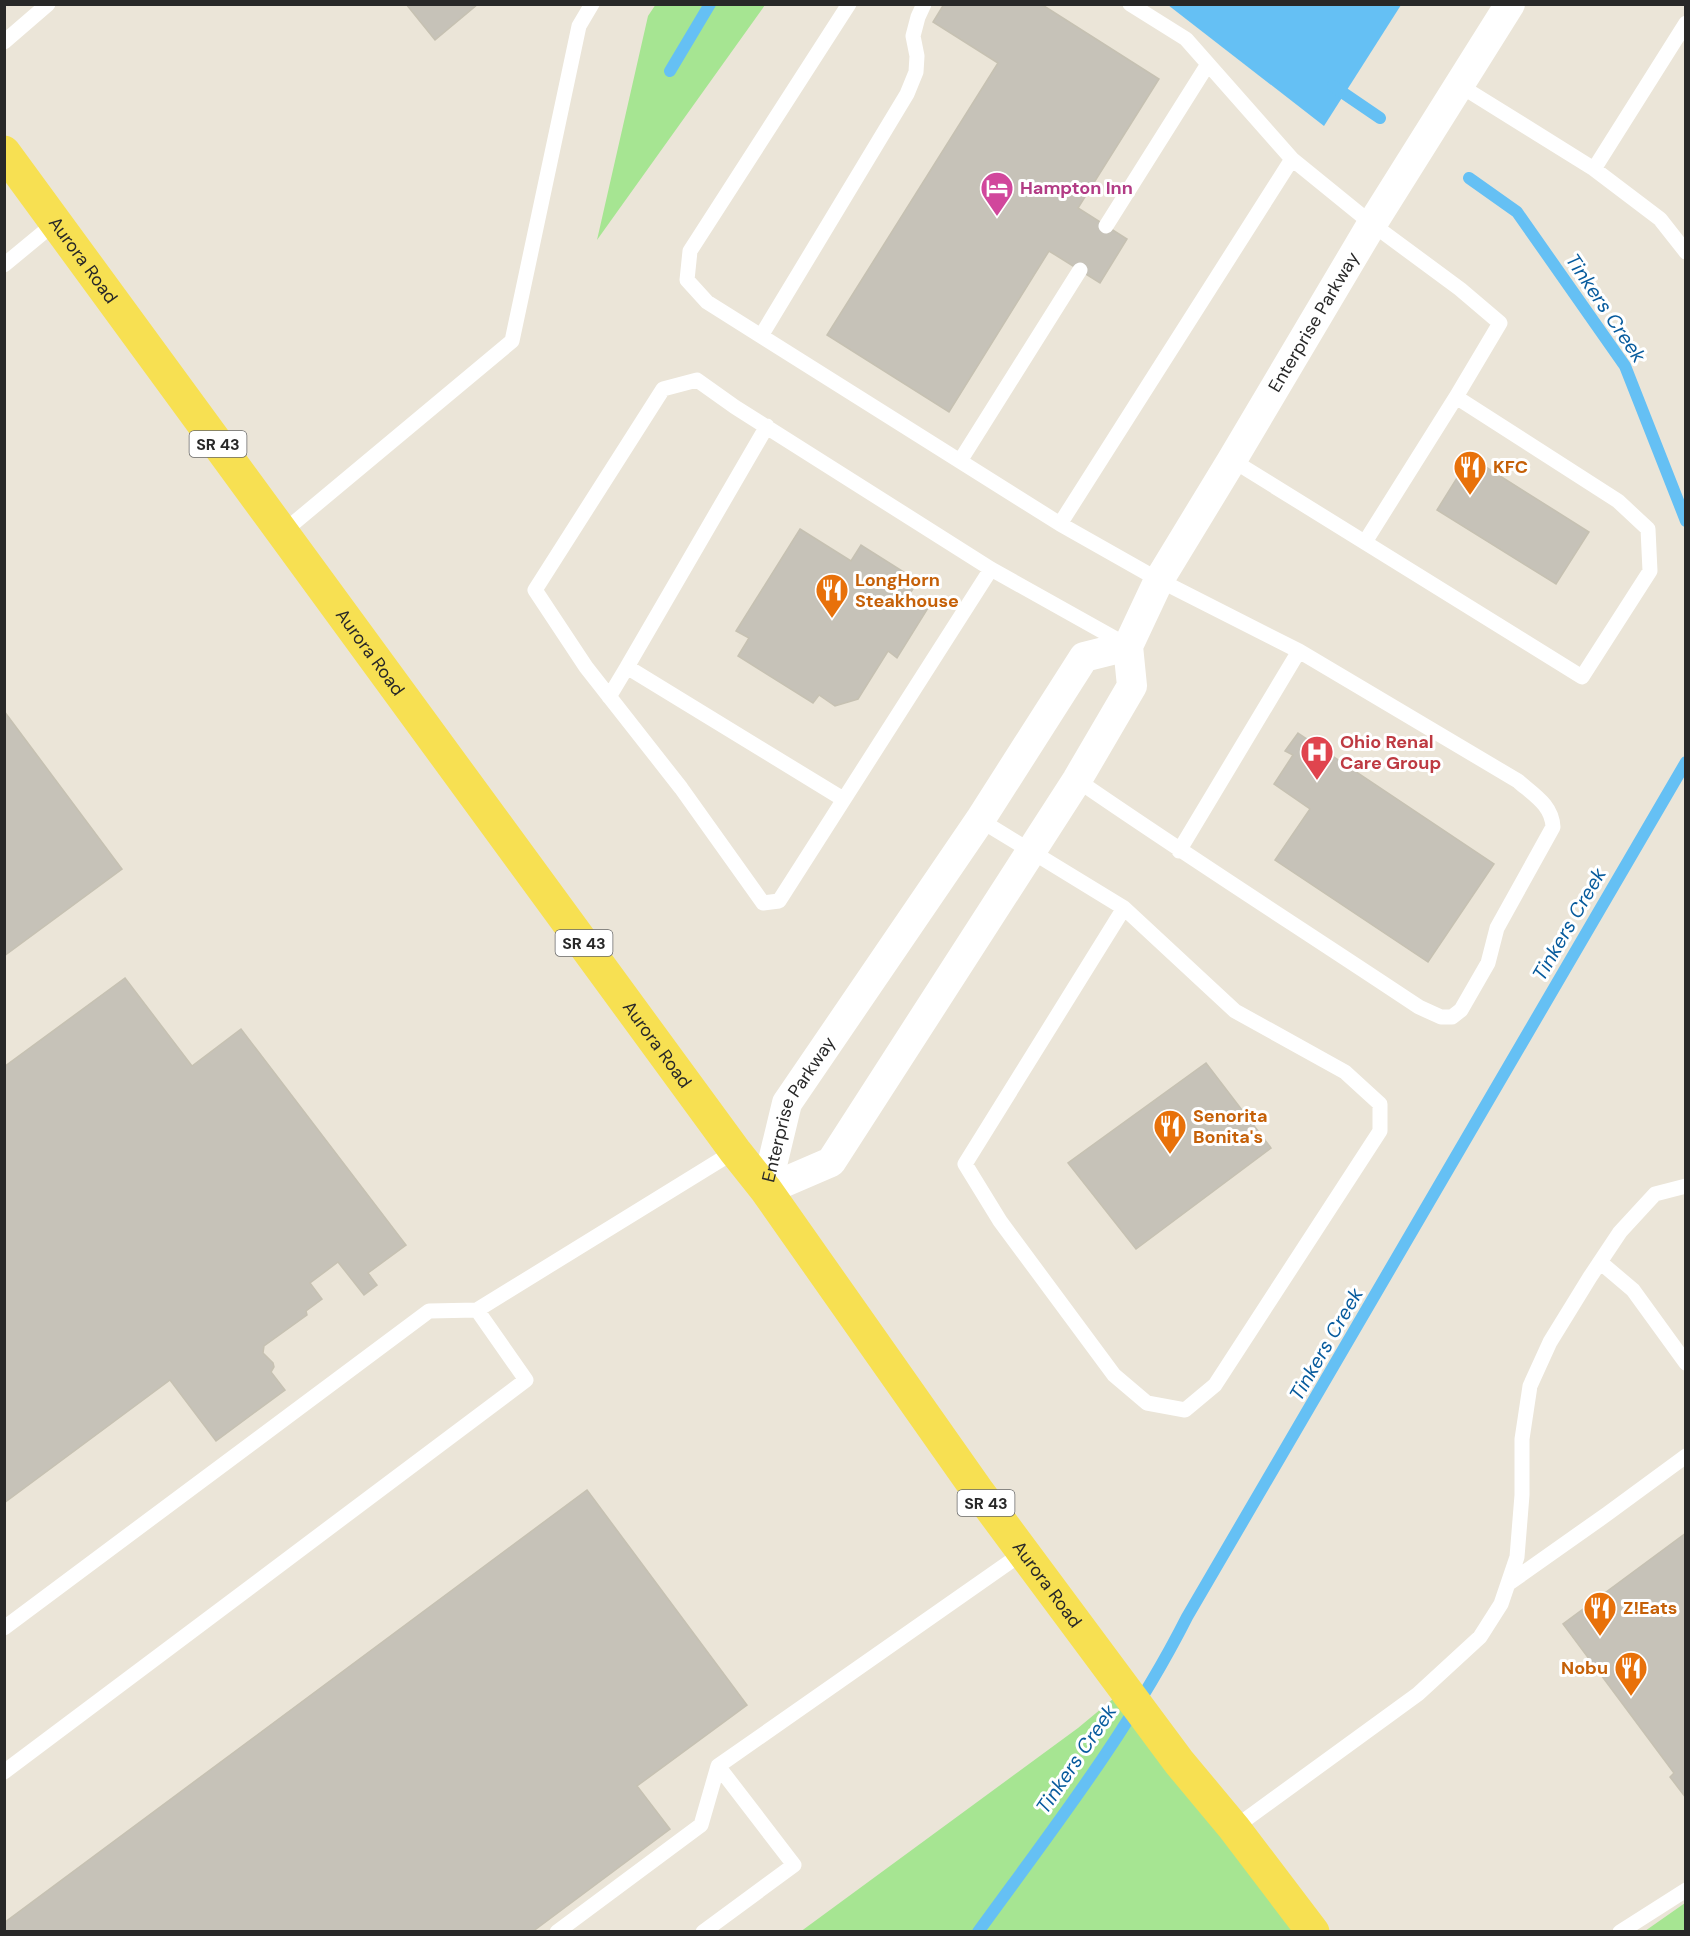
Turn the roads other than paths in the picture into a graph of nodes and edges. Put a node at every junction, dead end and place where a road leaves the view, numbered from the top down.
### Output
1 (48, 4) edge
2 (592, 4) edge
3 (849, 4) edge
4 (924, 4) edge
5 (1130, 4) edge
6 (1510, 4) edge
7 (1686, 23) edge
8 (4, 42) edge
9 (1208, 64) junction
10 (1459, 85) junction
11 (4, 152) edge
12 (1292, 159) junction
13 (1594, 169) junction
14 (56, 222) junction
15 (1372, 224) junction
16 (1107, 226) dead end
17 (1686, 252) edge
18 (4, 265) edge
19 (1080, 270) dead end
20 (761, 336) junction
21 (1456, 397) junction
22 (767, 426) junction
23 (1233, 460) junction
24 (960, 461) junction
25 (1060, 524) junction
26 (283, 532) junction
27 (1365, 542) junction
28 (991, 568) junction
29 (1159, 580) junction
30 (1128, 646) junction
31 (1299, 651) junction
32 (627, 667) junction
33 (609, 697) junction
34 (1077, 780) junction
35 (843, 799) junction
36 (980, 820) junction
37 (1179, 850) junction
38 (1031, 851) junction
39 (1124, 908) junction
40 (735, 1151) junction
41 (1686, 1186) edge
42 (766, 1190) junction
43 (1600, 1262) junction
44 (477, 1310) junction
45 (1686, 1363) edge
46 (1686, 1456) edge
47 (1024, 1552) junction
48 (1508, 1584) junction
49 (4, 1628) edge
50 (718, 1766) junction
51 (4, 1772) edge
52 (1234, 1828) junction
53 (1686, 1890) edge
54 (557, 1932) edge
55 (704, 1932) edge
56 (1313, 1932) edge
57 (1620, 1932) edge

1 - 8 lane
2 - 26 lane
3 - 20 lane
4 - 20 lane
5 - 9 lane
6 - 10 street, Enterprise Parkway
7 - 13 lane
9 - 12 lane
9 - 16 lane
10 - 13 lane
10 - 15 street, Enterprise Parkway
11 - 14 main road, Aurora Road / SR 43
12 - 15 lane
12 - 25 lane
13 - 17 lane
14 - 18 lane
14 - 26 main road, Aurora Road / SR 43
15 - 21 lane
15 - 23 street, Enterprise Parkway
19 - 24 lane
20 - 24 lane
21 - 27 lane
21 - 27 lane
22 - 28 lane
22 - 32 lane
22 - 33 lane
23 - 27 lane
23 - 29 street, Enterprise Parkway
24 - 25 lane
25 - 29 lane
26 - 40 main road, Aurora Road / SR 43
28 - 30 lane
28 - 35 lane
29 - 30 street, Enterprise Parkway
29 - 31 lane
30 - 34 street, Enterprise Parkway
30 - 36 street, Enterprise Parkway
31 - 37 lane
31 - 37 lane
32 - 33 lane
32 - 35 lane
33 - 35 lane
34 - 37 lane
34 - 38 street, Enterprise Parkway
36 - 38 lane
36 - 42 street, Enterprise Parkway
38 - 39 lane
38 - 42 street, Enterprise Parkway
39 - 39 lane
40 - 42 main road, Aurora Road / SR 43
40 - 44 lane
41 - 43 lane
42 - 47 main road, Aurora Road / SR 43
43 - 45 lane
43 - 48 lane
44 - 49 lane
44 - 51 lane
46 - 48 lane
47 - 50 lane
47 - 52 main road, Aurora Road / SR 43
48 - 52 lane
50 - 54 lane
50 - 55 lane
52 - 56 main road, Aurora Road / SR 43
53 - 57 lane

